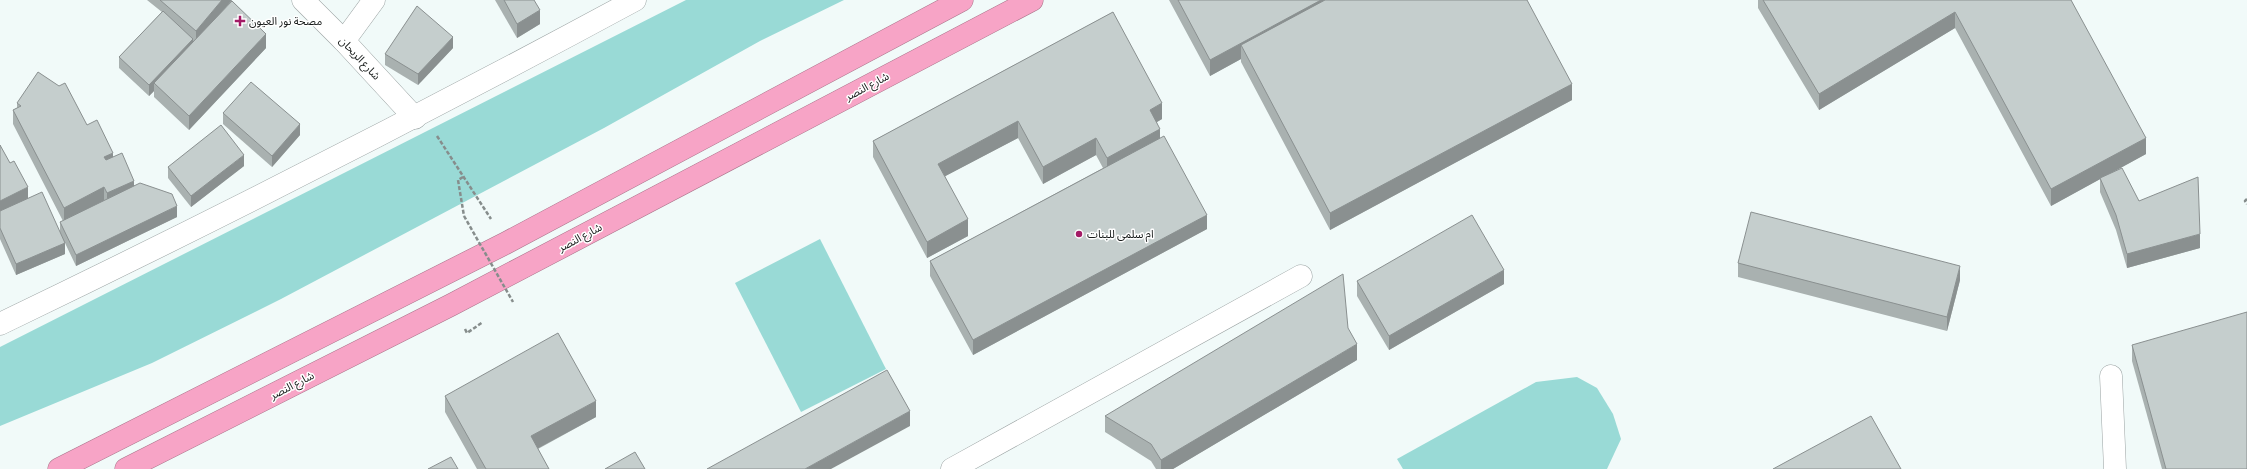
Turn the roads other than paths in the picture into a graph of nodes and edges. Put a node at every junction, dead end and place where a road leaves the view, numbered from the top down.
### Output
1 (303, 0) edge
2 (374, 0) edge
3 (635, 0) edge
4 (962, 0) edge
5 (1032, 0) edge
6 (344, 41) junction
7 (419, 116) junction
8 (1301, 276) dead end
9 (0, 324) edge
10 (2111, 376) dead end
11 (59, 469) edge
12 (126, 469) edge
13 (952, 469) edge
14 (2115, 469) edge

1 - 6 street, شارع الريحان
2 - 6 street
3 - 7 street
4 - 11 highway
5 - 12 highway, شارع النصر
6 - 7 street, شارع الريحان
7 - 9 street
8 - 13 street
10 - 14 street

